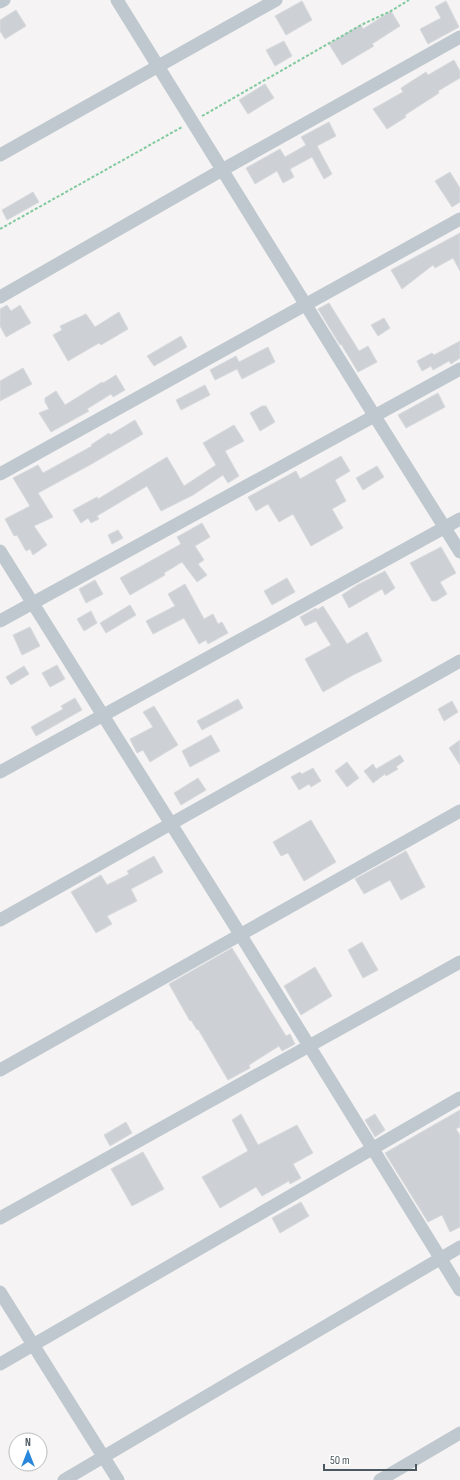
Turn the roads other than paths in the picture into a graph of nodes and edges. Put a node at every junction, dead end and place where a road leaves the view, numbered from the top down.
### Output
1 (4, 0) edge
2 (117, 0) edge
3 (276, 0) edge
4 (0, 2) edge
5 (460, 37) edge
6 (159, 66) junction
7 (0, 155) edge
8 (222, 170) junction
9 (460, 220) edge
10 (0, 297) edge
11 (306, 305) junction
12 (460, 369) edge
13 (374, 415) junction
14 (0, 474) edge
15 (460, 519) edge
16 (444, 527) junction
17 (0, 550) edge
18 (460, 552) edge
19 (33, 603) junction
20 (0, 621) edge
21 (460, 661) edge
22 (103, 715) junction
23 (0, 772) edge
24 (460, 811) edge
25 (172, 825) junction
26 (0, 920) edge
27 (240, 934) junction
28 (460, 962) edge
29 (309, 1046) junction
30 (0, 1070) edge
31 (460, 1098) edge
32 (373, 1148) junction
33 (0, 1218) edge
34 (460, 1247) edge
35 (440, 1258) junction
36 (460, 1290) edge
37 (0, 1292) edge
38 (33, 1345) junction
39 (0, 1364) edge
40 (460, 1433) edge
41 (104, 1457) junction
42 (64, 1480) edge
43 (118, 1480) edge
44 (380, 1480) edge

1 - 4 street
2 - 6 street
3 - 6 street
5 - 8 street
6 - 7 street
6 - 8 street
8 - 10 street
8 - 11 street
9 - 11 street
11 - 13 street
11 - 14 street
12 - 13 street
13 - 16 street
13 - 19 street
15 - 16 street
16 - 18 street
16 - 22 street
17 - 19 street
19 - 20 street
19 - 22 street
21 - 25 street
22 - 23 street
22 - 25 street
24 - 27 street
25 - 26 street
25 - 27 street
27 - 29 street
27 - 30 street
28 - 29 street
29 - 32 street
29 - 33 street
31 - 32 street
32 - 35 street
32 - 38 street
34 - 35 street
35 - 36 street
35 - 41 street
37 - 38 street
38 - 39 street
38 - 41 street
40 - 44 street
41 - 42 street
41 - 43 street

